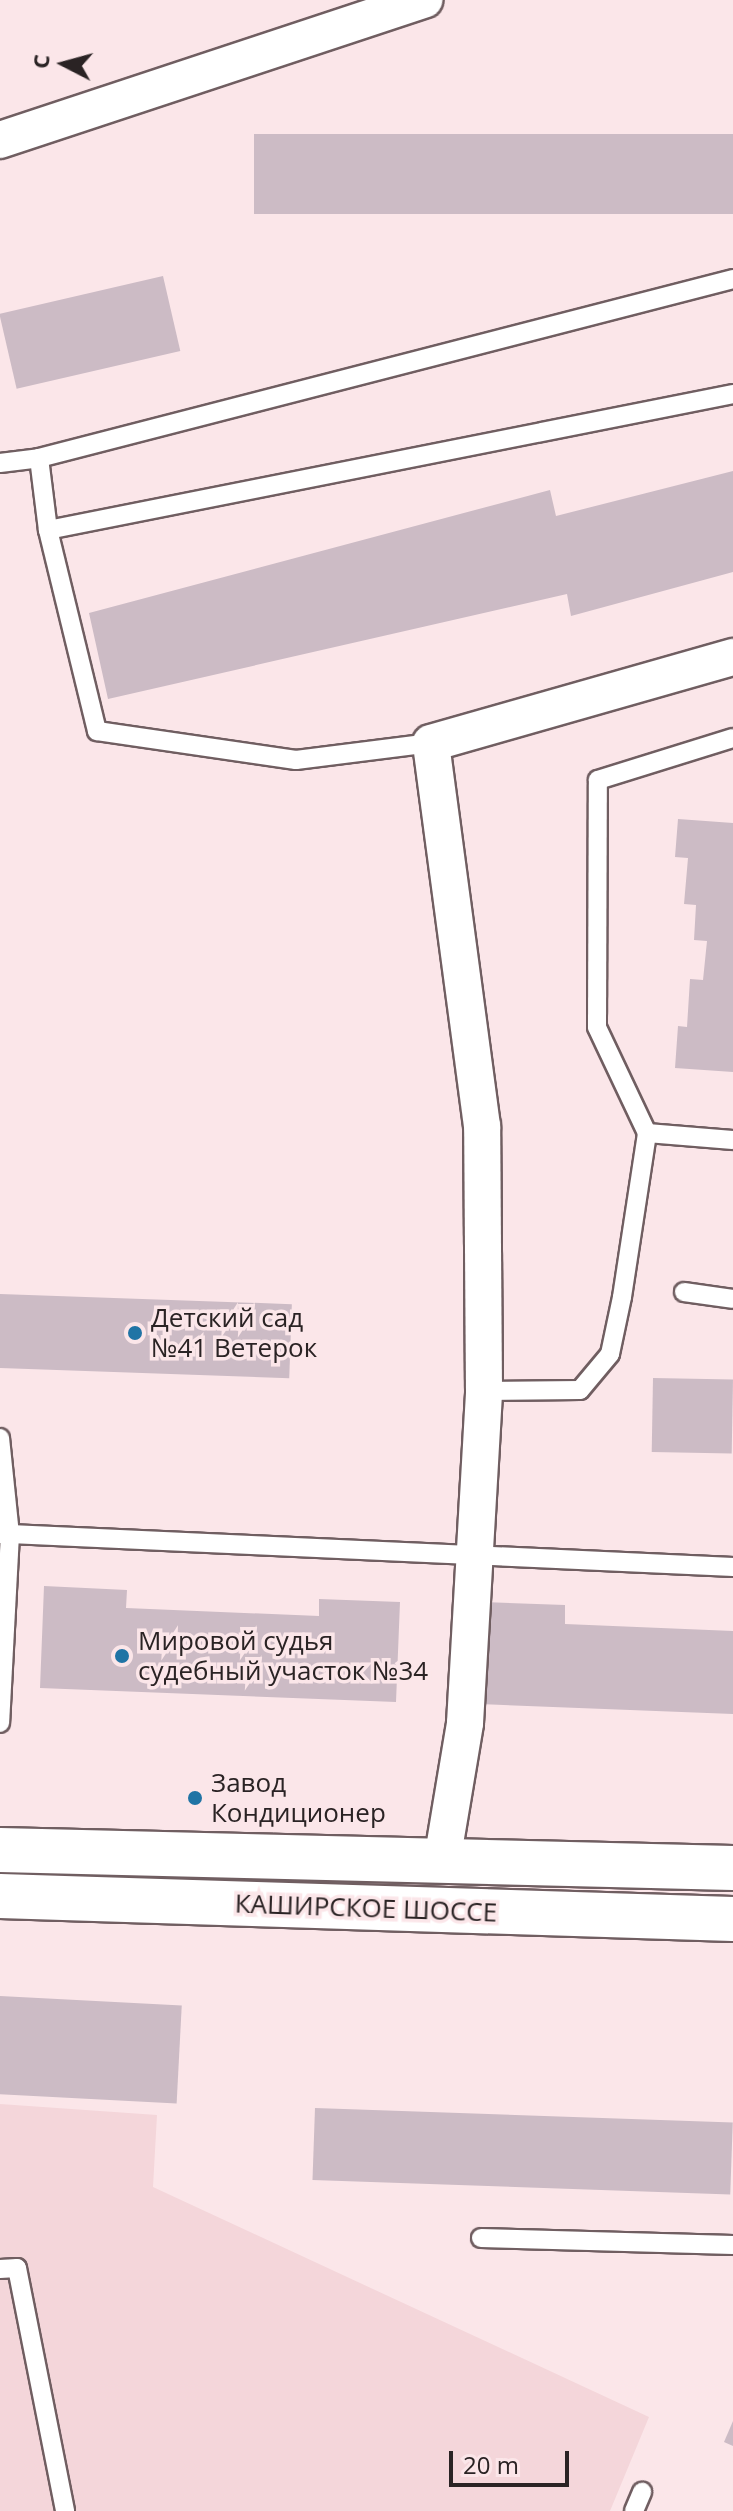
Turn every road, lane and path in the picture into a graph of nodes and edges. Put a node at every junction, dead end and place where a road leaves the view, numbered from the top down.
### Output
1 (424, 0) edge
2 (0, 140) edge
3 (733, 279) edge
4 (733, 394) edge
5 (39, 458) junction
6 (0, 463) edge
7 (48, 530) junction
8 (733, 657) edge
9 (733, 738) edge
10 (431, 743) junction
11 (647, 1133) junction
12 (733, 1140) edge
13 (684, 1292) dead end
14 (733, 1299) edge
15 (484, 1391) junction
16 (0, 1438) edge
17 (5, 1534) edge
18 (476, 1557) junction
19 (733, 1567) edge
20 (0, 1723) edge
21 (0, 1850) edge
22 (442, 1861) junction
23 (733, 1868) edge
24 (0, 1896) edge
25 (733, 1919) edge
26 (481, 2238) dead end
27 (733, 2245) edge
28 (0, 2269) edge
29 (642, 2492) dead end
30 (65, 2511) edge
31 (634, 2511) edge

1 - 2 street
3 - 5 lane
4 - 7 lane
5 - 6 lane
5 - 7 lane
7 - 10 lane
8 - 10 street
9 - 11 lane
10 - 15 street
11 - 12 lane
11 - 15 lane
13 - 14 lane
15 - 18 street
16 - 17 lane
17 - 18 lane
17 - 20 lane
18 - 19 lane
18 - 22 street
21 - 22 main road, КАШИРСКОЕ ШОССЕ
22 - 23 main road, КАШИРСКОЕ ШОССЕ
24 - 25 main road, КАШИРСКОЕ ШОССЕ
26 - 27 lane
28 - 30 lane
29 - 31 lane

